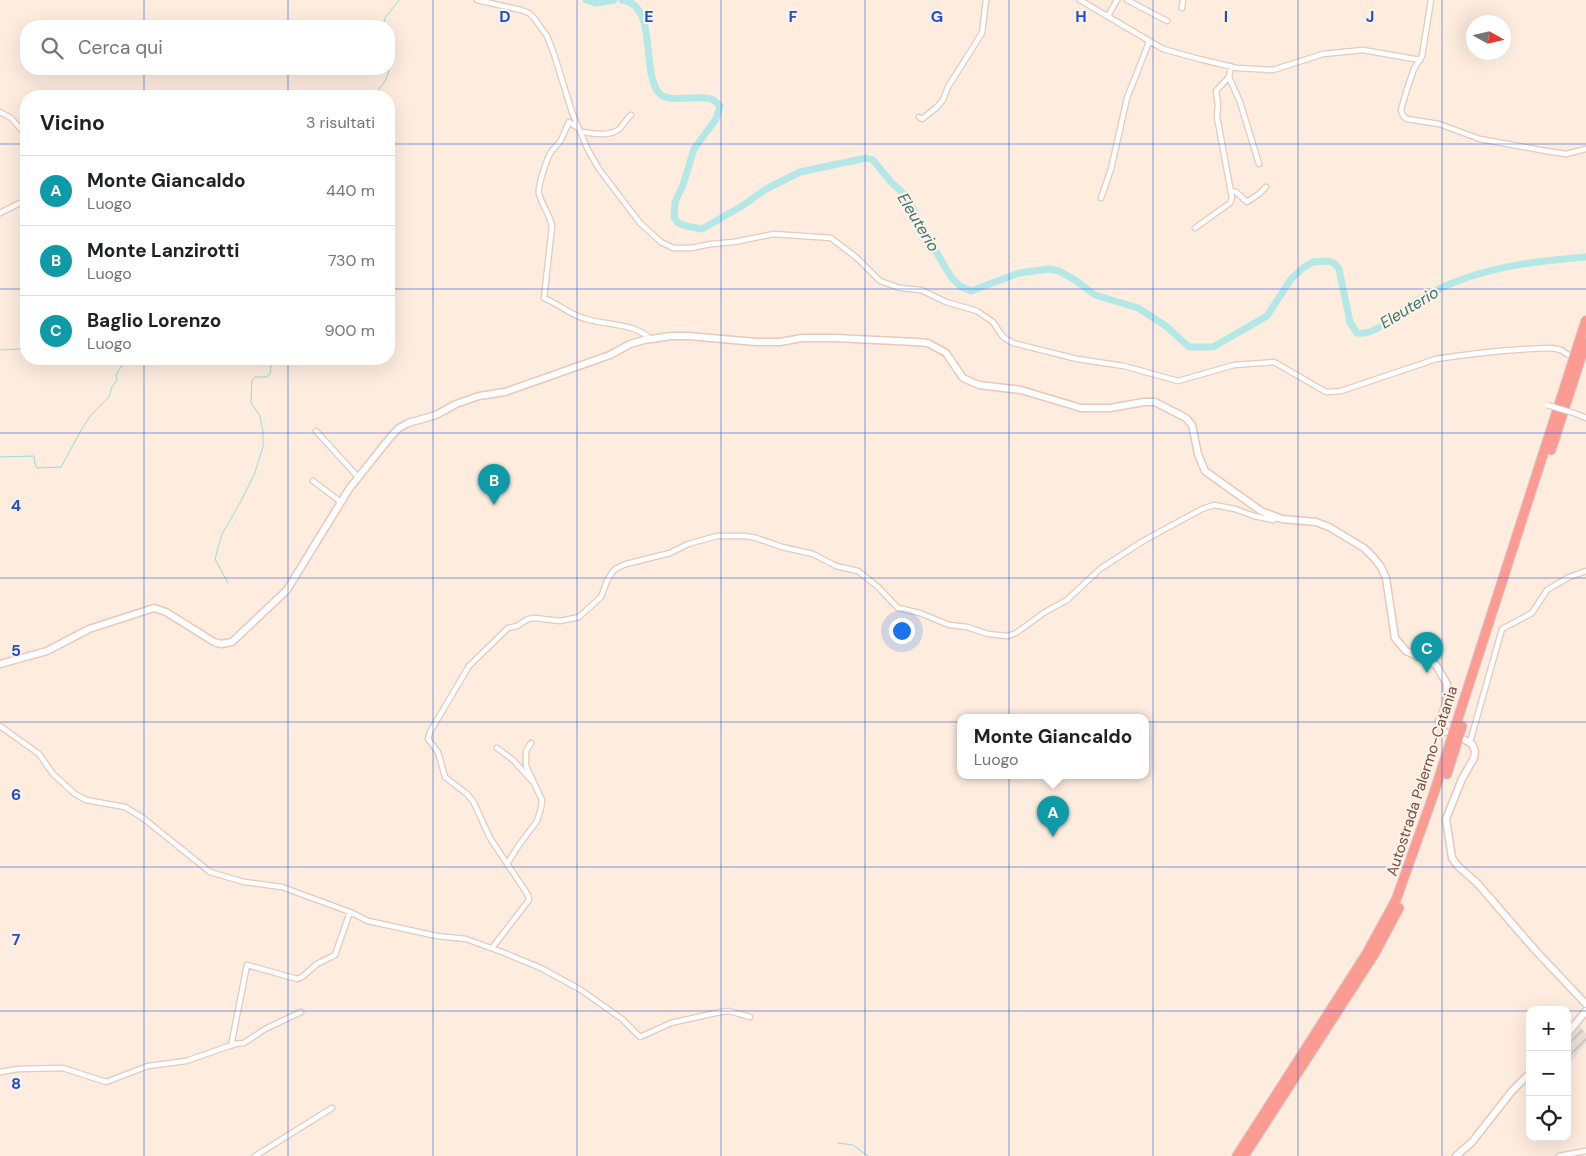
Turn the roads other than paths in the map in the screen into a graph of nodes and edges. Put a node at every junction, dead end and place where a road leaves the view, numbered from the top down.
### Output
1 (477, 0) edge
2 (986, 0) edge
3 (1080, 0) edge
4 (1127, 0) edge
5 (1183, 0) edge
6 (1431, 0) edge
7 (1115, 2) edge
8 (1182, 8) dead end
9 (1108, 16) junction
10 (1167, 21) dead end
11 (1149, 42) junction
12 (1420, 60) junction
13 (1231, 66) junction
14 (1228, 77) junction
15 (0, 112) edge
16 (631, 114) dead end
17 (919, 117) dead end
18 (20, 128) edge
19 (581, 130) junction
20 (1586, 149) edge
21 (1259, 164) dead end
22 (1266, 187) dead end
23 (1231, 191) junction
24 (1101, 198) dead end
25 (20, 203) edge
26 (0, 213) edge
27 (1195, 228) dead end
28 (1586, 320) edge
29 (650, 339) junction
30 (1586, 342) edge
31 (1584, 366) dead end
32 (1569, 384) junction
33 (1547, 406) dead end
34 (1586, 418) edge
35 (316, 431) dead end
36 (358, 477) junction
37 (313, 481) dead end
38 (341, 502) junction
39 (1277, 518) junction
40 (1586, 571) edge
41 (0, 664) edge
42 (0, 726) edge
43 (1445, 732) dead end
44 (1467, 741) joint
45 (530, 743) dead end
46 (497, 748) dead end
47 (533, 782) junction
48 (507, 864) junction
49 (350, 912) junction
50 (492, 948) junction
51 (1586, 1004) edge
52 (1586, 1011) edge
53 (301, 1012) dead end
54 (750, 1017) dead end
55 (1571, 1029) edge
56 (231, 1046) junction
57 (0, 1072) edge
58 (1526, 1076) edge
59 (332, 1108) dead end
60 (1586, 1152) edge
61 (256, 1156) edge
62 (1237, 1156) edge
63 (1244, 1156) edge
64 (1456, 1156) edge
65 (1559, 1156) edge

1 - 19 street
2 - 17 street
3 - 9 street
4 - 10 street
5 - 8 street
6 - 12 street
7 - 9 street
9 - 11 street
11 - 13 street
11 - 24 street
12 - 13 street
12 - 20 street
13 - 14 street
14 - 21 street
14 - 23 street
15 - 18 street
16 - 19 street
19 - 29 street
19 - 31 street
22 - 23 street
23 - 27 street
25 - 26 street
28 - 32 highway, bridge
29 - 36 street
29 - 39 street
30 - 32 highway, bridge
32 - 62 highway, Autostrada Palermo-Catania
32 - 63 highway, Autostrada Palermo-Catania
33 - 34 street, bridge
35 - 36 street
36 - 38 street
37 - 38 street
38 - 41 street
39 - 43 street
39 - 48 street
40 - 44 street
42 - 49 street
44 - 51 street
45 - 47 street
46 - 47 street
47 - 48 street
48 - 50 street
49 - 50 street
49 - 56 street
50 - 54 street
52 - 55 street
53 - 56 street
56 - 57 street
58 - 64 street
59 - 61 street
60 - 65 street

